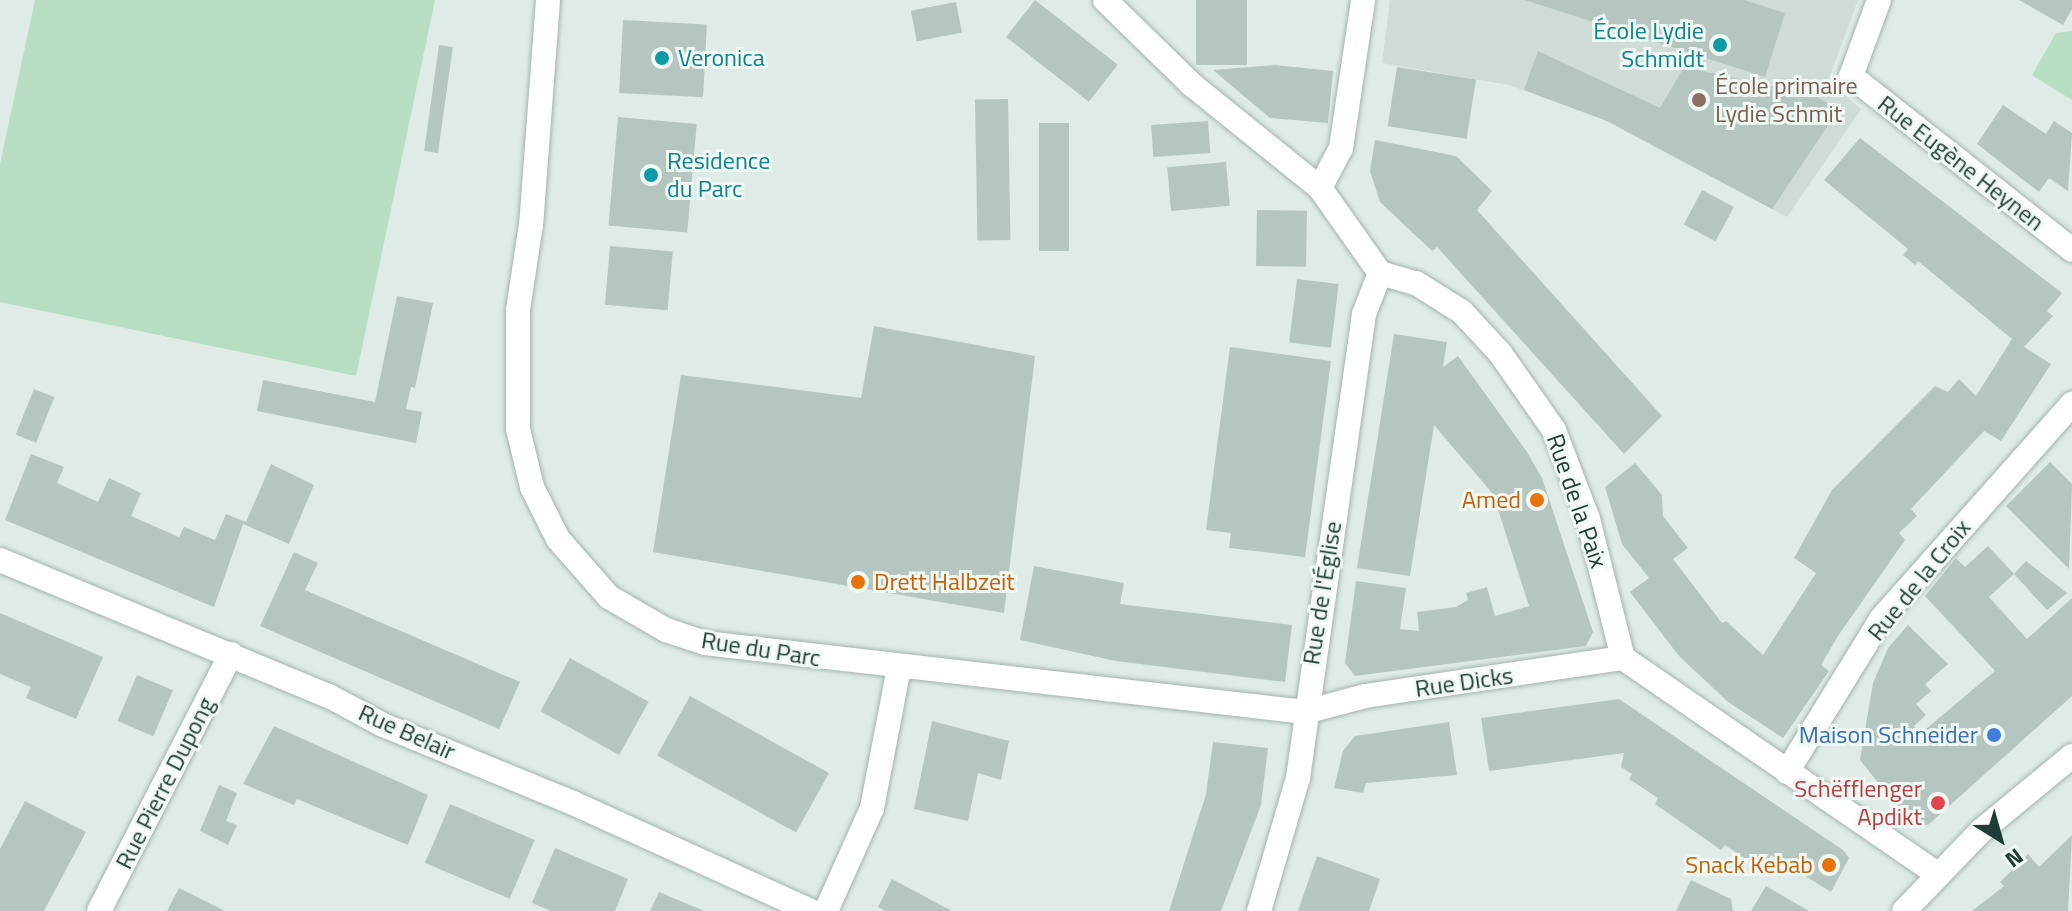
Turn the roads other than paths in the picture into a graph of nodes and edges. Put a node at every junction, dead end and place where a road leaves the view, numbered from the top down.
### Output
1 (1363, 0) edge
2 (1879, 0) edge
3 (548, 1) edge
4 (1111, 6) edge
5 (1320, 188) junction
6 (2072, 250) edge
7 (1380, 273) junction
8 (2072, 404) edge
9 (0, 560) edge
10 (231, 654) junction
11 (1623, 658) junction
12 (899, 668) junction
13 (1305, 712) junction
14 (2072, 756) edge
15 (1787, 772) junction
16 (1937, 874) junction
17 (99, 911) edge
18 (811, 911) edge
19 (826, 911) edge
20 (1259, 911) edge
21 (1904, 911) edge

1 - 5 street
2 - 6 street, Rue Eugène Heynen
3 - 12 street, Rue du Parc
4 - 5 street
5 - 7 street
7 - 11 street, Rue de la Paix
7 - 13 street, Rue de l'Église
8 - 15 street, Rue de la Croix
9 - 10 street, Rue Belair
10 - 17 street, Rue Pierre Dupong
10 - 18 street, Rue Belair
11 - 13 street, Rue Dicks
11 - 15 street
12 - 13 street, Rue du Parc
12 - 19 street
13 - 20 street, Rue de l'Église
14 - 16 street
15 - 16 street
16 - 21 street

